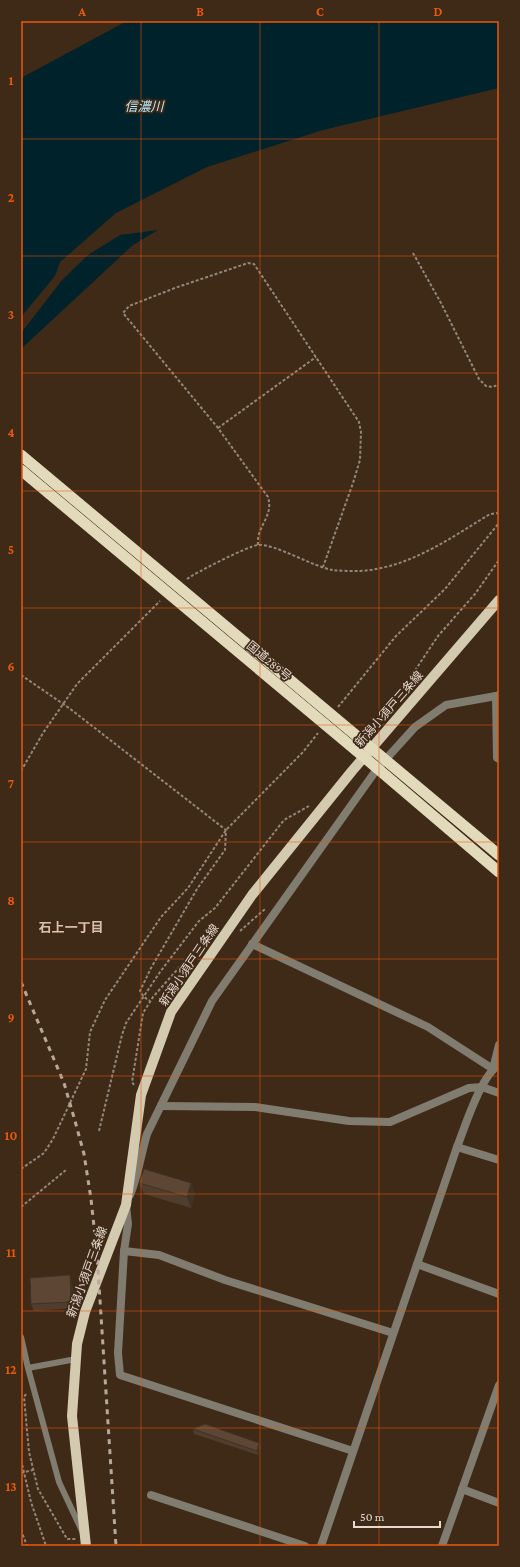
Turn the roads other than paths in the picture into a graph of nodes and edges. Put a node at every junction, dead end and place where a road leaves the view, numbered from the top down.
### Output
1 (21, 454) edge
2 (21, 470) edge
3 (499, 600) edge
4 (497, 695) edge
5 (372, 748) junction
6 (364, 757) junction
7 (386, 759) junction
8 (499, 759) edge
9 (377, 769) junction
10 (499, 855) edge
11 (499, 872) edge
12 (252, 944) junction
13 (499, 1045) edge
14 (496, 1067) edge
15 (482, 1087) junction
16 (499, 1093) edge
17 (160, 1106) junction
18 (457, 1147) junction
19 (499, 1160) edge
20 (126, 1205) junction
21 (124, 1251) junction
22 (417, 1264) junction
23 (499, 1294) edge
24 (394, 1333) junction
25 (21, 1337) edge
26 (76, 1359) junction
27 (28, 1368) junction
28 (499, 1384) edge
29 (353, 1451) junction
30 (462, 1489) junction
31 (151, 1495) dead end
32 (499, 1503) edge
33 (85, 1542) edge
34 (305, 1546) edge
35 (321, 1546) edge
36 (442, 1546) edge

1 - 5 highway, 国道289号
2 - 6 highway, 国道289号
3 - 5 main road, 新潟小須戸三条線
4 - 7 street
4 - 8 street
5 - 6 main road, 新潟小須戸三条線
5 - 7 highway, 国道289号
6 - 9 highway, 国道289号
6 - 20 main road, 新潟小須戸三条線
7 - 9 street
7 - 10 highway, 国道289号
9 - 11 highway, 国道289号
9 - 12 street
12 - 14 street
12 - 17 street
13 - 14 street
14 - 15 street
15 - 16 street
15 - 17 street
15 - 18 street
17 - 20 street
18 - 19 street
18 - 22 street
20 - 21 street
20 - 26 main road, 新潟小須戸三条線
21 - 24 street
21 - 29 street
22 - 23 street
22 - 24 street
24 - 29 street
25 - 27 lane
26 - 27 lane
26 - 33 main road, 新潟小須戸三条線
27 - 33 lane
28 - 30 street
29 - 35 street
30 - 32 street
30 - 36 street
31 - 34 street

